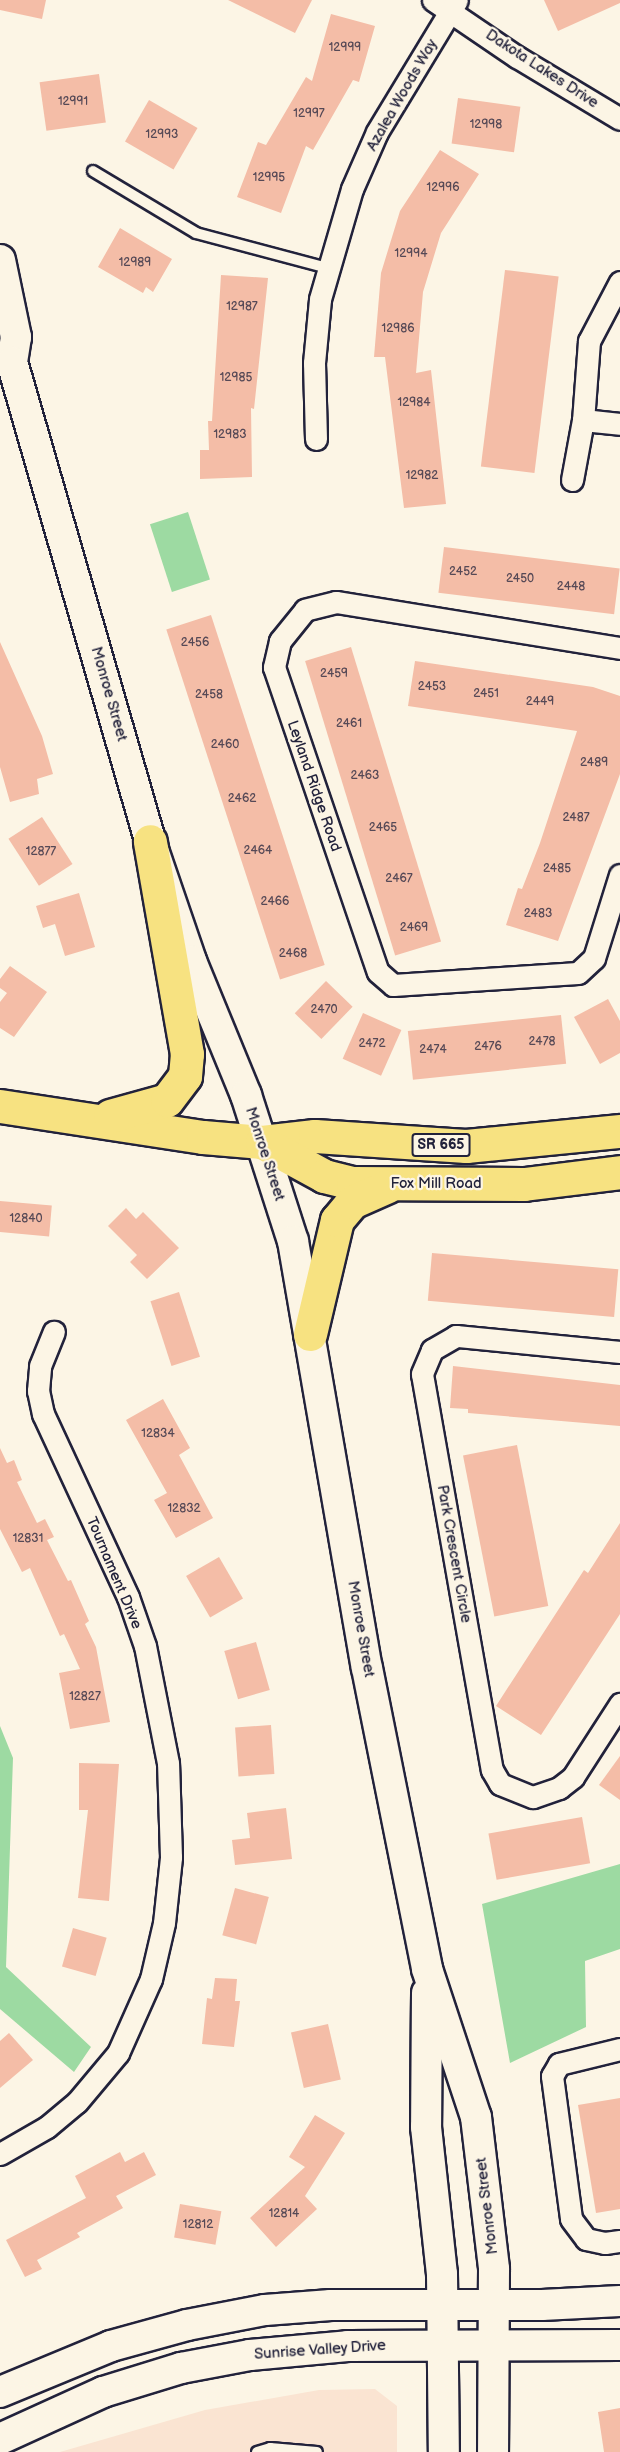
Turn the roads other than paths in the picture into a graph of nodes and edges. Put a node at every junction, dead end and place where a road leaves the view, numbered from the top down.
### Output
1 (447, 3) edge
2 (620, 119) edge
3 (93, 171) dead end
4 (0, 260) edge
5 (328, 268) junction
6 (620, 282) edge
7 (6, 358) edge
8 (583, 420) junction
9 (620, 424) edge
10 (316, 440) dead end
11 (572, 480) dead end
12 (620, 648) edge
13 (150, 841) junction
14 (620, 874) edge
15 (0, 1106) edge
16 (92, 1120) junction
17 (620, 1131) edge
18 (262, 1142) junction
19 (620, 1172) edge
20 (395, 1184) junction
21 (54, 1332) dead end
22 (310, 1334) junction
23 (620, 1352) edge
24 (620, 1704) edge
25 (428, 1969) junction
26 (620, 2049) edge
27 (0, 2154) edge
28 (620, 2241) edge
29 (620, 2301) edge
30 (443, 2305) junction
31 (496, 2305) junction
32 (444, 2344) junction
33 (495, 2345) junction
34 (620, 2345) edge
35 (0, 2392) edge
36 (0, 2439) edge
37 (257, 2452) edge
38 (317, 2452) edge
39 (444, 2452) edge
40 (493, 2452) edge

1 - 2 street, Dakota Lakes Drive
1 - 5 street, Azalea Woods Way
3 - 5 lane
4 - 7 main road, Monroe Street
5 - 10 street, Azalea Woods Way
6 - 8 street
7 - 13 main road, Monroe Street
8 - 9 street
8 - 11 street
12 - 14 street, Leyland Ridge Road
13 - 16 main road
13 - 18 main road, Monroe Street
15 - 16 main road, Fox Mill Road / SR 665
16 - 18 main road, Fox Mill Road / SR 665
17 - 18 main road, Fox Mill Road / SR 665
18 - 20 main road, Fox Mill Road / SR 665
18 - 22 main road, Monroe Street
19 - 20 main road, Fox Mill Road / SR 665
20 - 22 main road
21 - 27 street, Tournament Drive
22 - 25 main road, Monroe Street
23 - 24 street, Park Crescent Circle
25 - 30 main road, Monroe Street
25 - 31 main road, Monroe Street
26 - 28 street
29 - 31 main road
30 - 31 main road
30 - 32 main road, Monroe Street
30 - 35 main road
31 - 33 main road, Monroe Street
32 - 33 main road, Sunrise Valley Drive
32 - 36 main road, Sunrise Valley Drive
32 - 39 main road, Monroe Street
33 - 34 main road, Sunrise Valley Drive
33 - 40 main road, Monroe Street
37 - 38 lane

